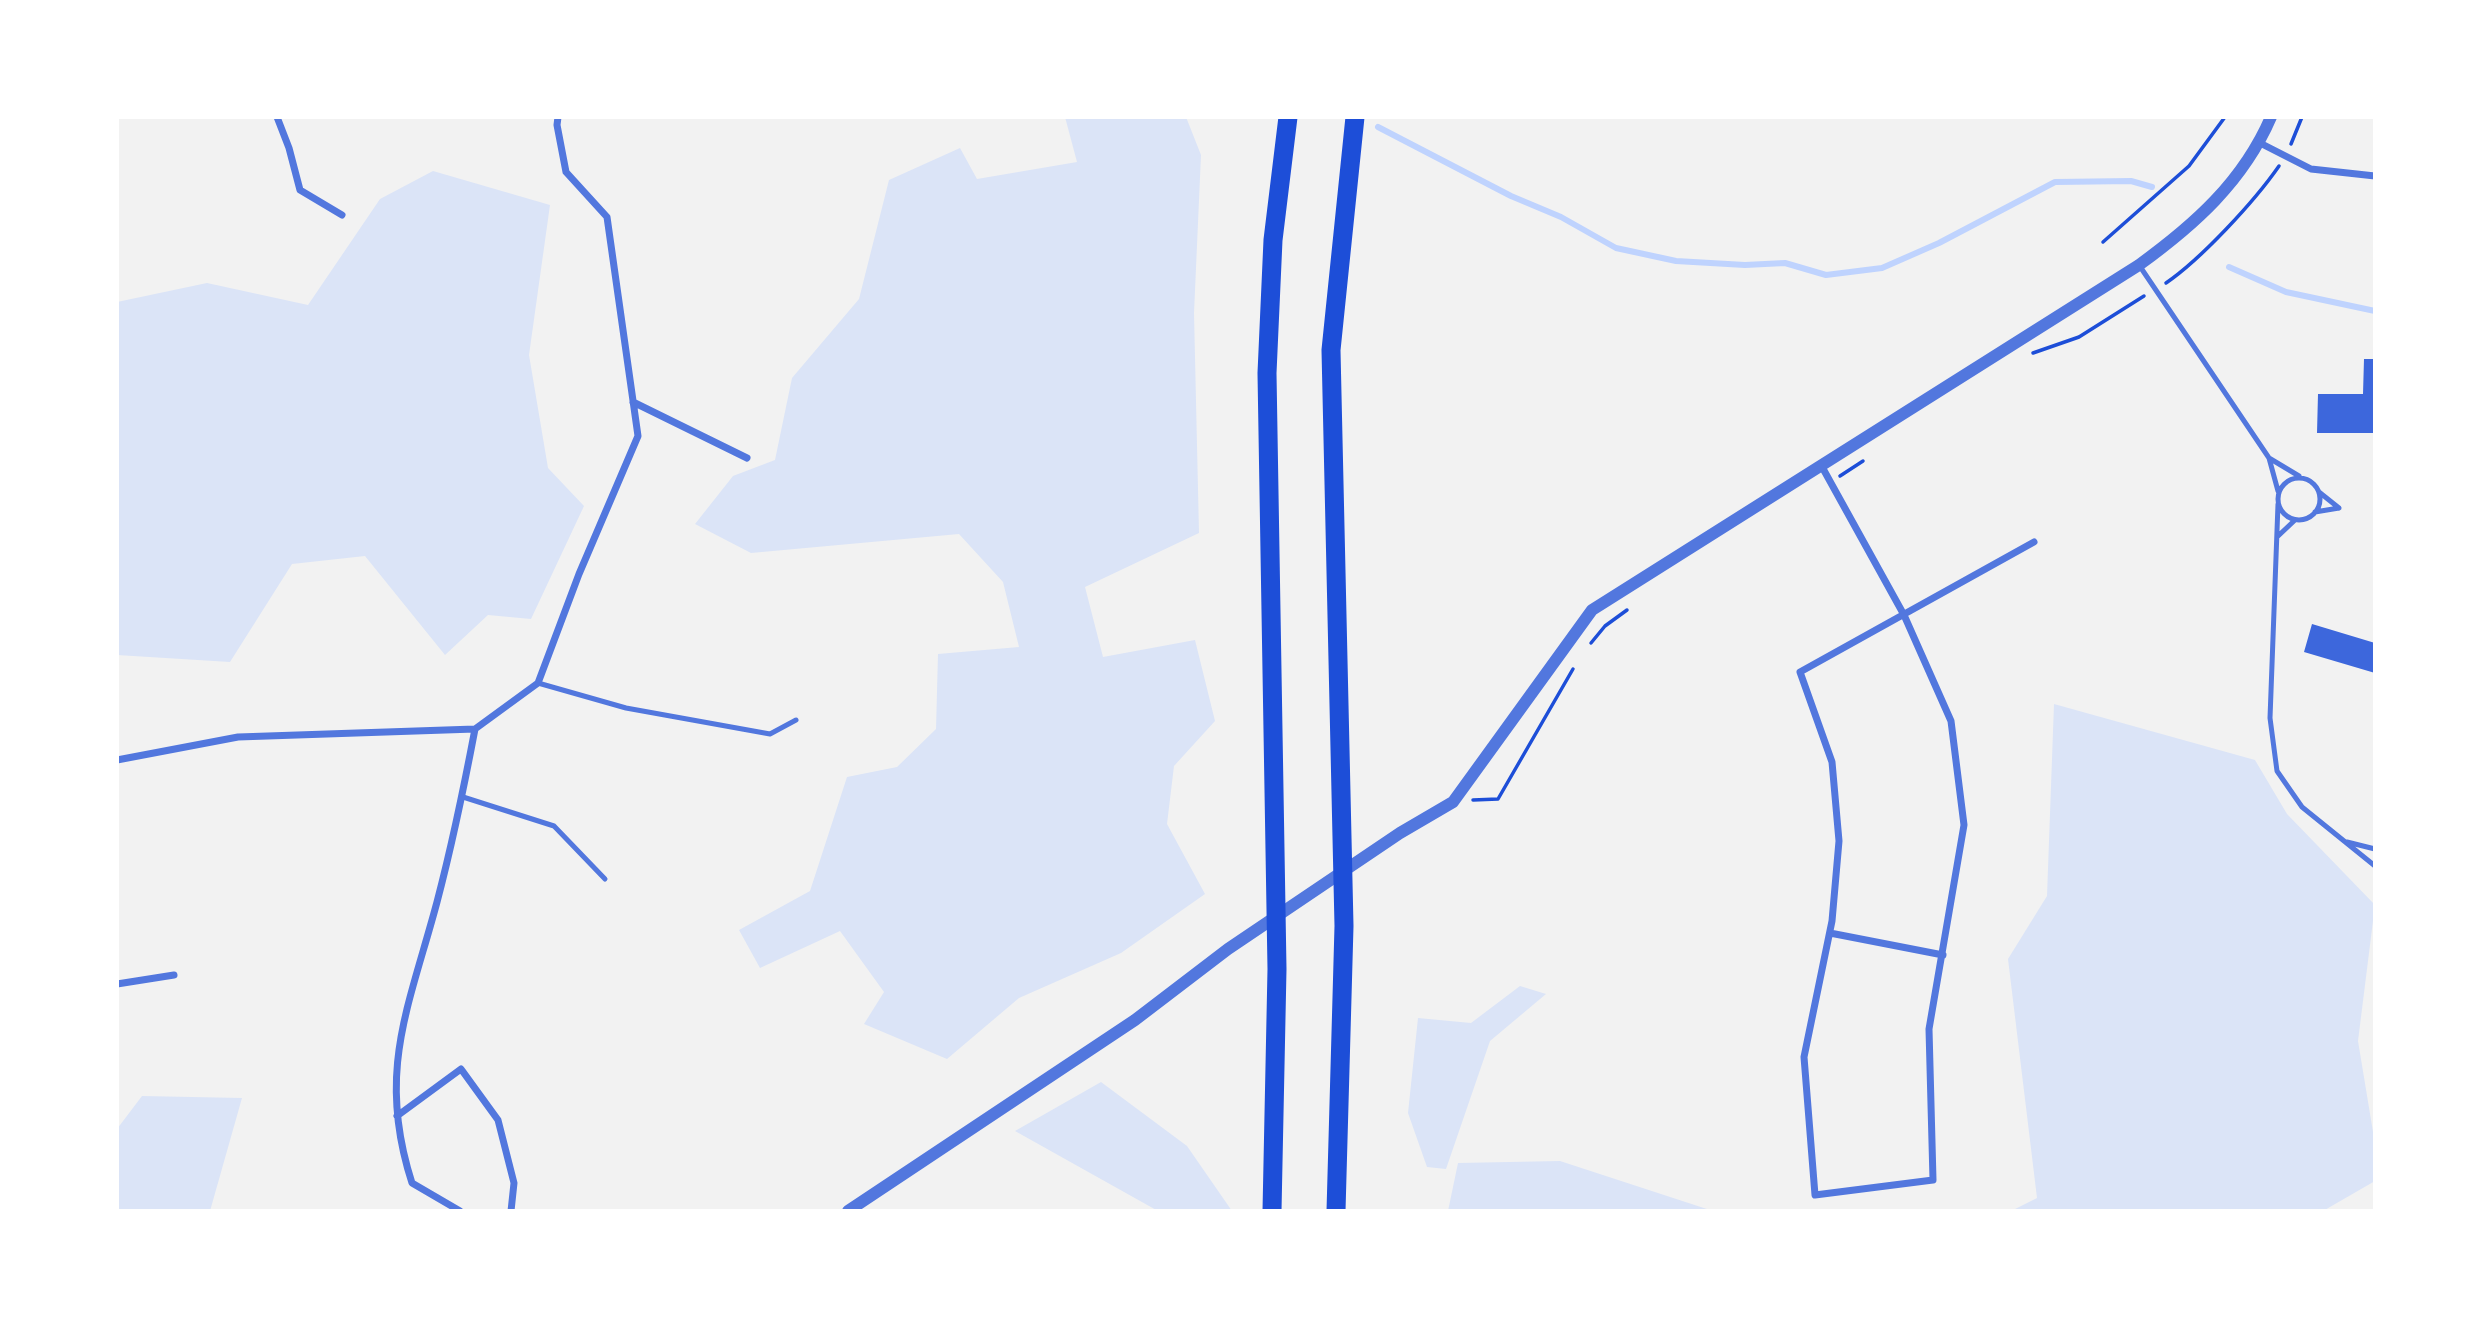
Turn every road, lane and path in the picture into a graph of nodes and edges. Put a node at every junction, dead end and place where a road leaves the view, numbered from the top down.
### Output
1 (277, 117) edge
2 (558, 117) edge
3 (1289, 117) edge
4 (1354, 117) edge
5 (2225, 117) edge
6 (2271, 117) edge
7 (2302, 117) edge
8 (2260, 143) junction
9 (2286, 156) junction
10 (2375, 176) edge
11 (342, 215) dead end
12 (2103, 242) dead end
13 (2139, 265) junction
14 (2155, 290) junction
15 (2032, 353) dead end
16 (633, 402) junction
17 (1870, 454) dead end
18 (747, 458) dead end
19 (2269, 458) junction
20 (1821, 465) junction
21 (2302, 478) junction
22 (1830, 481) junction
23 (2278, 491) junction
24 (2319, 491) junction
25 (2278, 504) junction
26 (2315, 512) junction
27 (2295, 520) junction
28 (2277, 537) junction
29 (2035, 542) dead end
30 (1637, 603) dead end
31 (1904, 615) junction
32 (1584, 651) dead end
33 (1578, 660) dead end
34 (538, 683) junction
35 (796, 720) dead end
36 (475, 729) junction
37 (117, 760) edge
38 (463, 797) junction
39 (1453, 802) junction
40 (2344, 841) junction
41 (2375, 849) edge
42 (2375, 866) edge
43 (605, 879) dead end
44 (1830, 933) junction
45 (1943, 955) junction
46 (174, 975) dead end
47 (117, 984) edge
48 (397, 1116) junction
49 (460, 1211) edge
50 (511, 1211) edge
51 (848, 1211) edge
52 (1272, 1211) edge
53 (1336, 1211) edge

1 - 11 street
2 - 16 street
3 - 52 highway
4 - 53 highway
5 - 12 path
6 - 8 street
7 - 9 path
8 - 9 street
8 - 13 street
9 - 10 street
9 - 14 path
13 - 14 lane
13 - 20 street
14 - 15 path
14 - 19 lane
16 - 18 street
16 - 34 street
17 - 22 path
19 - 21 lane
19 - 23 lane
20 - 22 street
20 - 39 street
21 - 23 lane
21 - 24 lane
22 - 31 street
23 - 25 lane
24 - 26 lane
24 - 26 lane
25 - 27 lane
25 - 28 lane
26 - 27 lane
27 - 28 lane
28 - 40 lane
29 - 31 street
30 - 32 path
31 - 44 street
31 - 45 street
33 - 39 path
34 - 35 lane
34 - 36 street
36 - 37 street
36 - 38 street
38 - 43 lane
38 - 48 street
39 - 51 street
40 - 41 lane
40 - 42 lane
44 - 45 street
44 - 45 street
46 - 47 street
48 - 49 street
48 - 50 street

